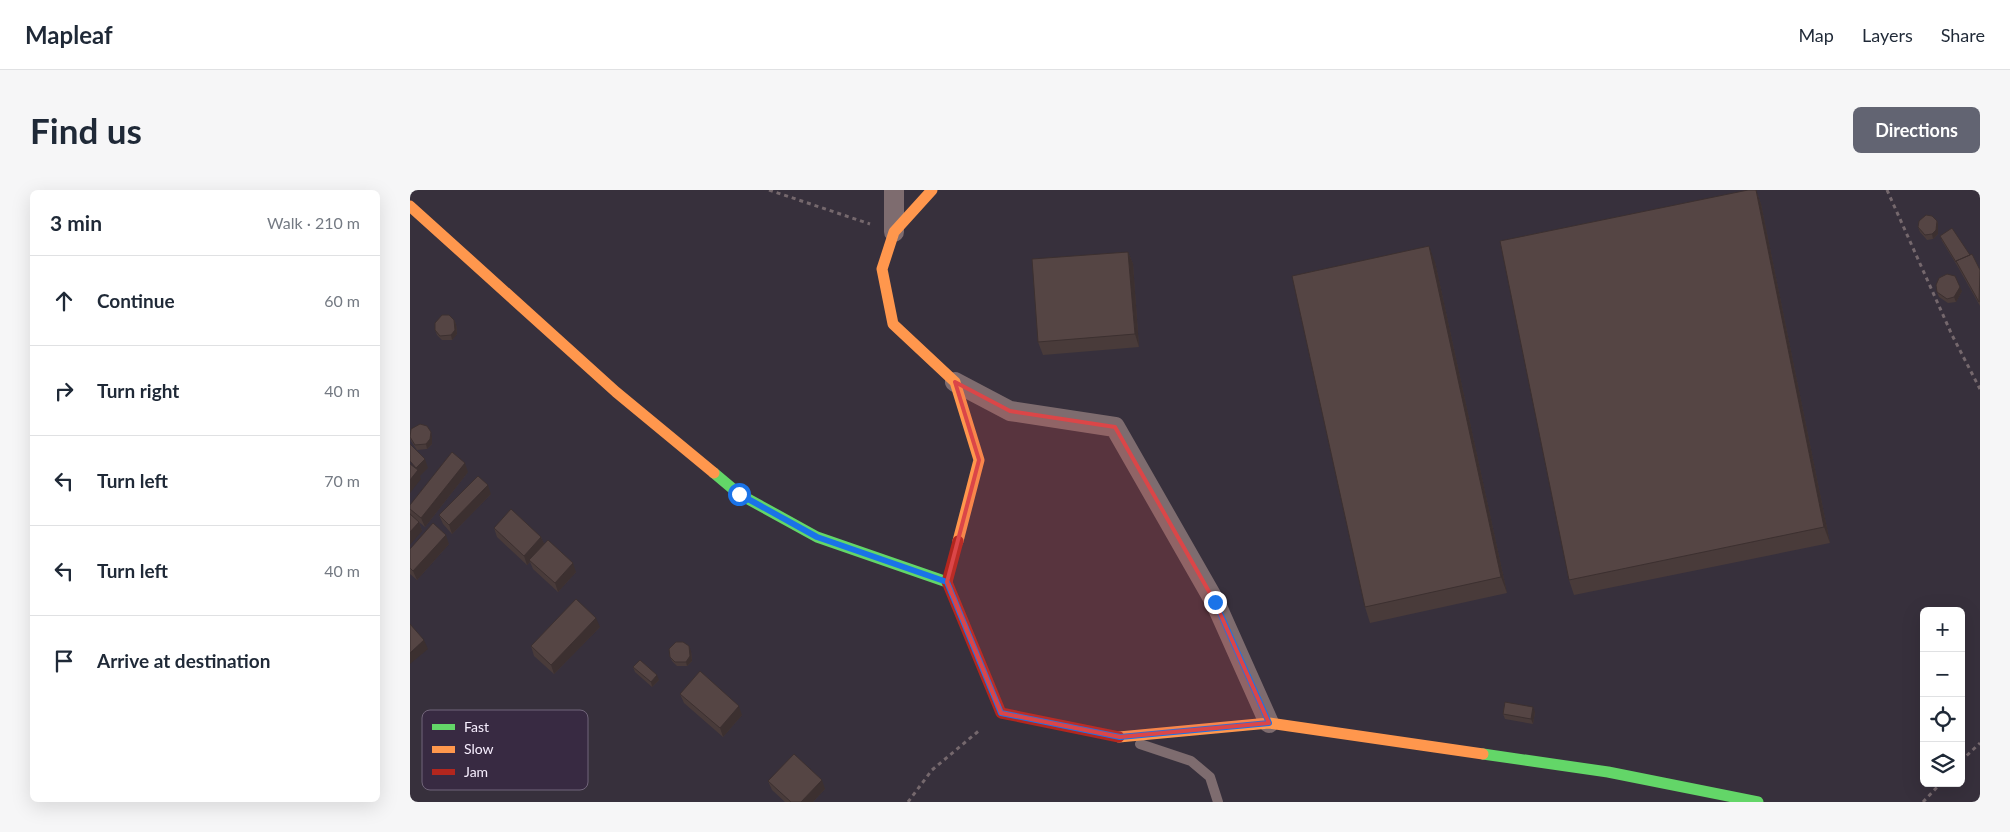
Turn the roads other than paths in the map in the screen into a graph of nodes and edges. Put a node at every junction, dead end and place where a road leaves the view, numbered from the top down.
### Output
1 (894, 190) edge
2 (932, 190) edge
3 (410, 206) edge
4 (894, 232) junction
5 (955, 382) junction
6 (947, 582) junction
7 (1269, 723) junction
8 (1120, 737) junction
9 (1218, 802) edge
10 (1758, 802) edge

1 - 4 street
2 - 4 street
3 - 6 street
4 - 5 street
5 - 6 street
5 - 7 street
6 - 8 street
7 - 8 street
7 - 10 street
8 - 9 lane

